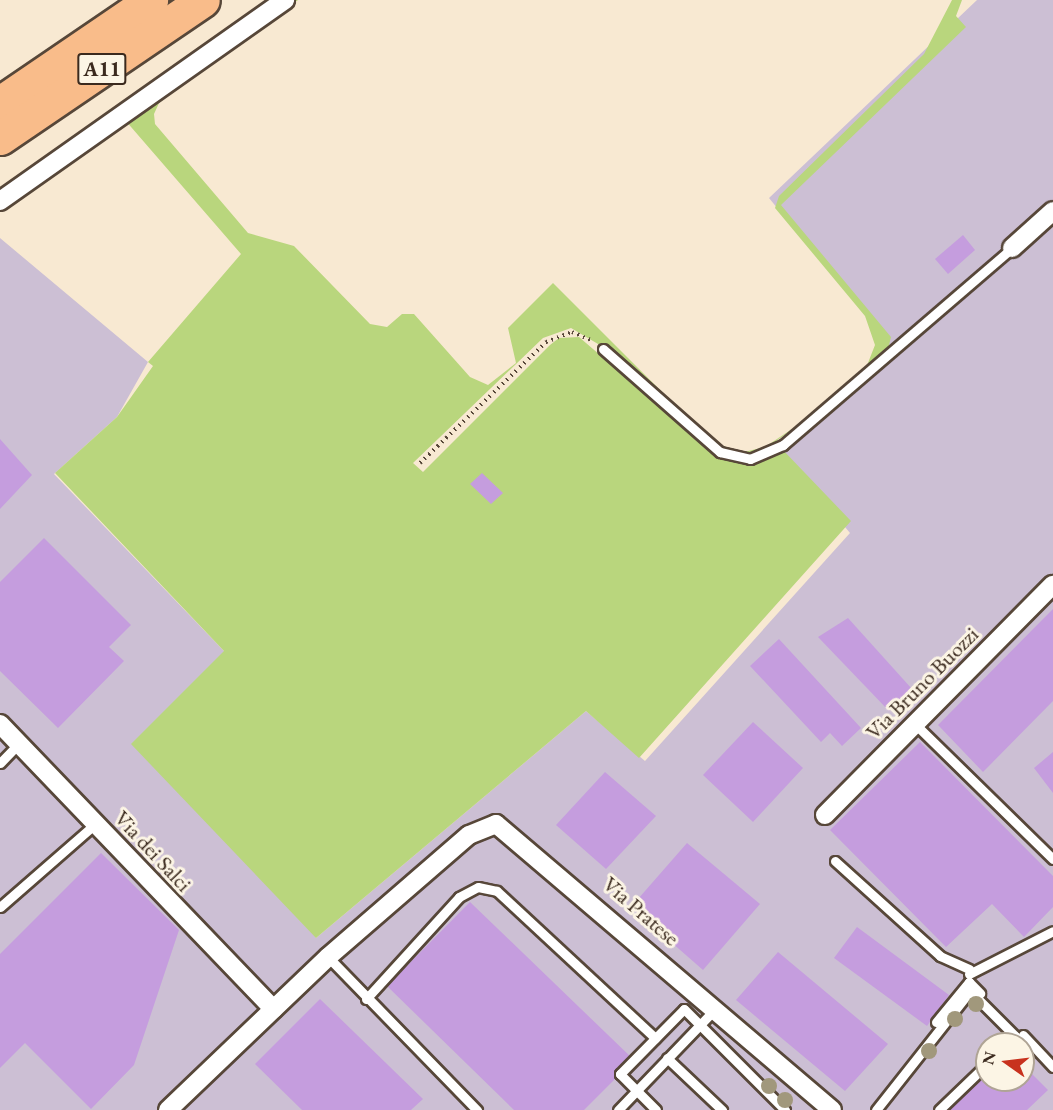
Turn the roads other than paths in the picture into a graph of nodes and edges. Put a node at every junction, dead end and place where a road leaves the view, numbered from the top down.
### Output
1 (151, 0) edge
2 (203, 0) edge
3 (285, 0) edge
4 (0, 103) edge
5 (0, 138) edge
6 (0, 201) edge
7 (1053, 211) edge
8 (1012, 248) joint
9 (603, 349) road end
10 (1053, 585) edge
11 (0, 724) edge
12 (915, 724) junction
13 (19, 743) junction
14 (0, 763) edge
15 (825, 815) dead end
16 (95, 824) junction
17 (1053, 859) edge
18 (835, 861) dead end
19 (0, 907) edge
20 (1053, 931) edge
21 (328, 957) junction
22 (969, 969) junction
23 (969, 982) junction
24 (366, 999) junction
25 (716, 1008) junction
26 (273, 1010) junction
27 (1007, 1020) dead end
28 (936, 1022) dead end
29 (1011, 1032) edge
30 (655, 1038) junction
31 (1035, 1048) edge
32 (667, 1058) junction
33 (1053, 1067) edge
34 (975, 1076) edge
35 (637, 1090) junction
36 (168, 1110) edge
37 (477, 1110) edge
38 (618, 1110) edge
39 (656, 1110) edge
40 (722, 1110) edge
41 (785, 1110) edge
42 (832, 1110) edge
43 (876, 1110) edge
44 (939, 1110) edge

1 - 4 highway, A11
2 - 5 highway, A11
3 - 6 street
7 - 8 street
8 - 9 lane
10 - 12 street, Via Bruno Buozzi
11 - 13 street, Via dei Salci
12 - 15 street, Via Bruno Buozzi
12 - 17 lane
13 - 14 lane
13 - 16 street, Via dei Salci
16 - 19 lane
16 - 26 street, Via dei Salci
18 - 22 lane
20 - 22 lane
21 - 24 lane
21 - 25 street, Via Pratese
21 - 26 street, Via Pratese
22 - 23 lane
23 - 27 lane
23 - 28 lane
24 - 30 lane
24 - 37 lane
25 - 32 lane
25 - 42 street, Via Pratese
26 - 36 street, Via Pratese
29 - 43 lane
30 - 35 lane
30 - 41 lane
31 - 33 lane
32 - 35 lane
32 - 40 lane
34 - 44 lane
35 - 38 lane
35 - 39 lane

